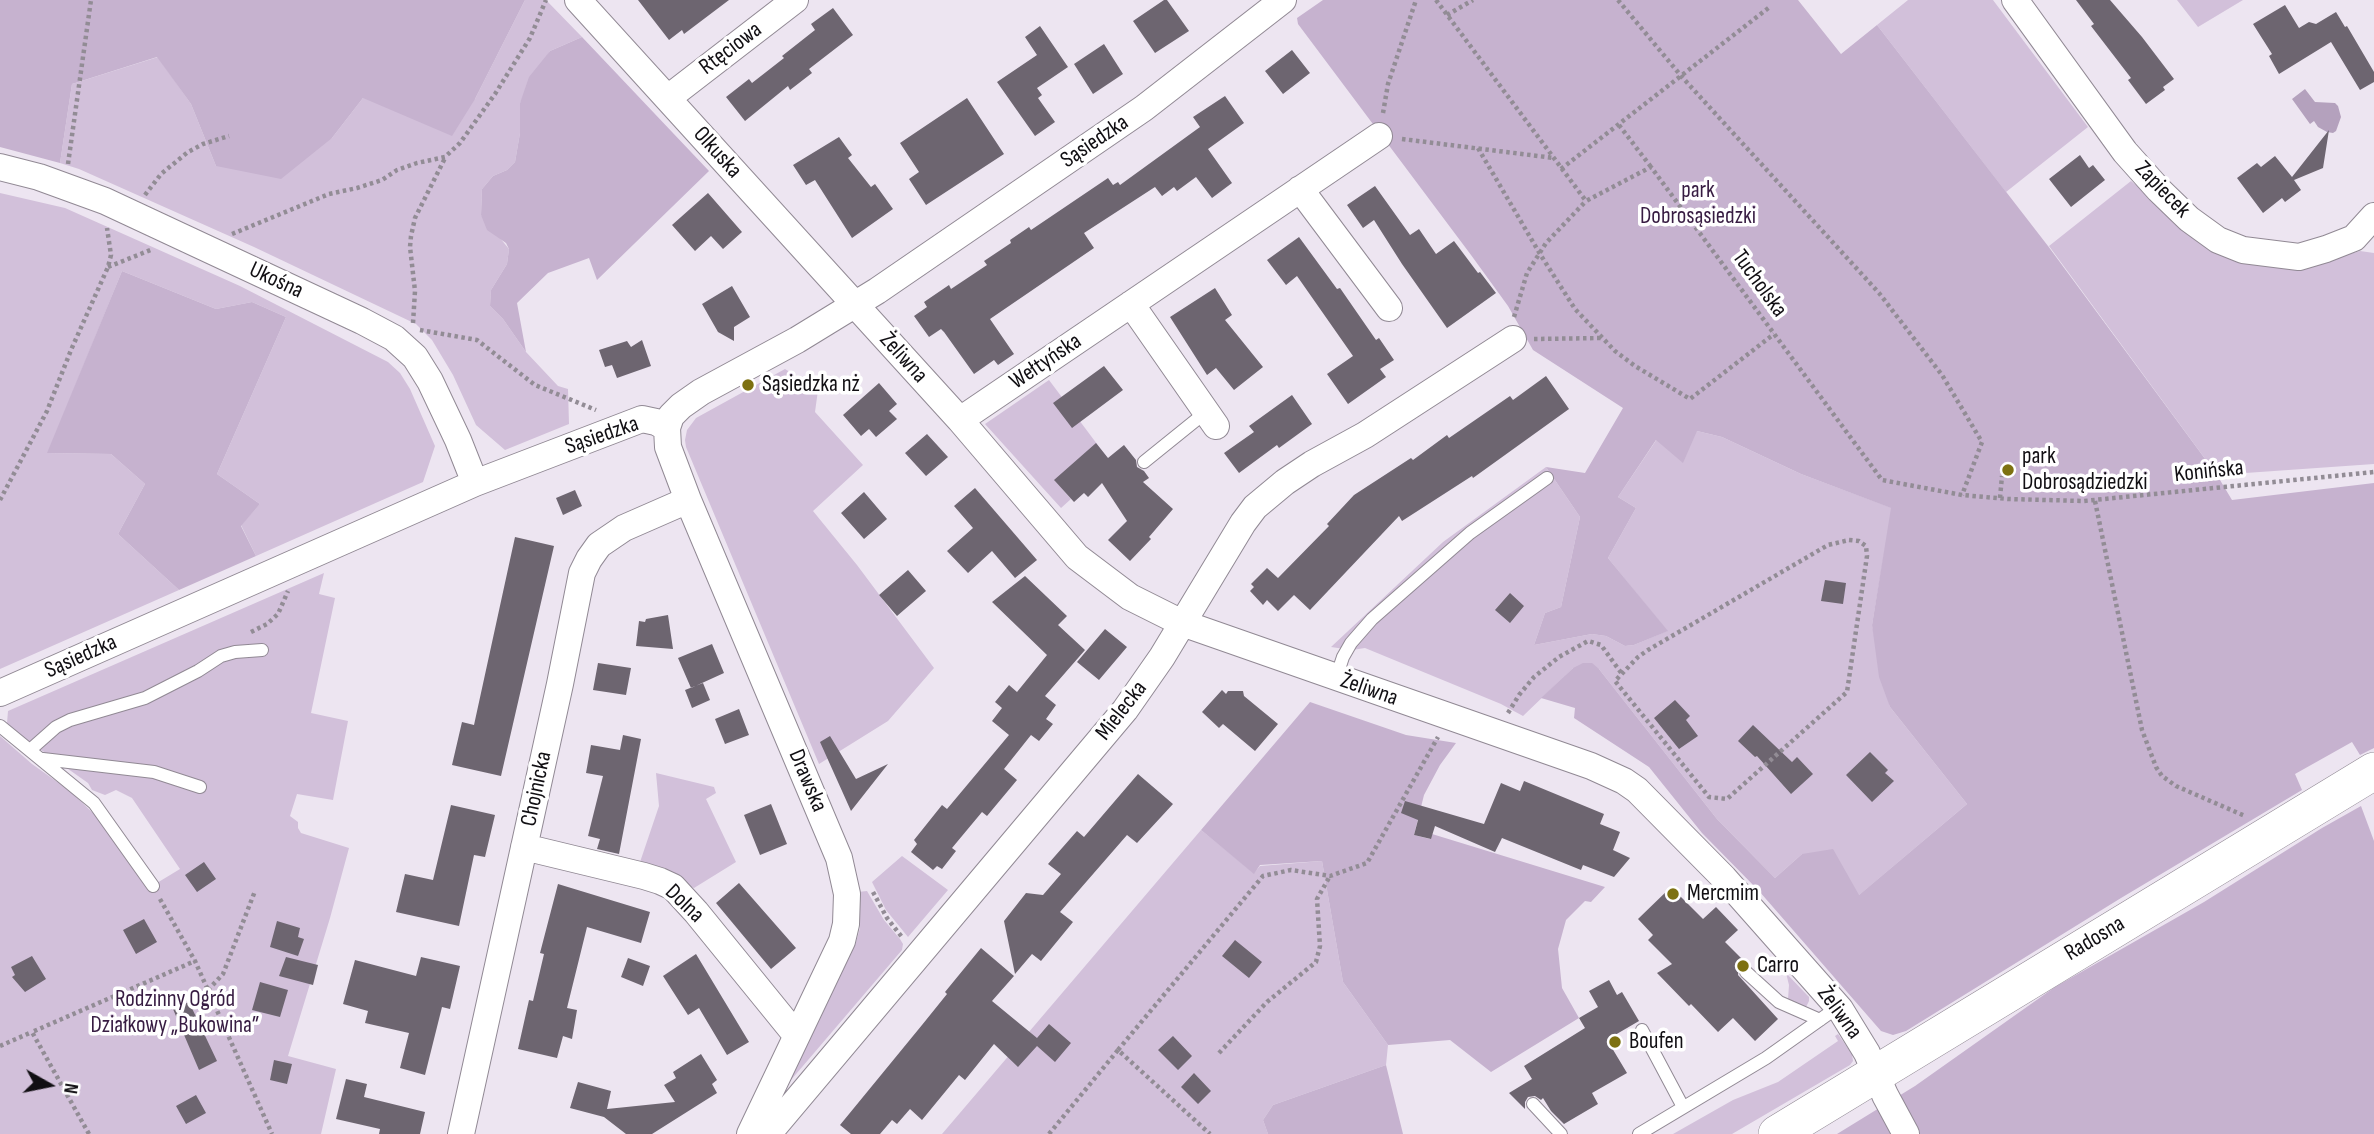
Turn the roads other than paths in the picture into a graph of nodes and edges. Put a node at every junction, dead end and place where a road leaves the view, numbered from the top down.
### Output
1 (578, 0) edge
2 (795, 0) edge
3 (1283, 0) edge
4 (2015, 0) edge
5 (668, 98) junction
6 (1379, 136) road end
7 (0, 167) edge
8 (1300, 189) junction
9 (2373, 221) edge
10 (1132, 304) junction
11 (856, 305) junction
12 (1390, 308) dead end
13 (1513, 339) road end
14 (1211, 419) joint
15 (960, 420) junction
16 (667, 428) junction
17 (1144, 463) dead end
18 (1547, 478) dead end
19 (475, 483) junction
20 (688, 500) junction
21 (1182, 624) junction
22 (262, 650) dead end
23 (1336, 678) junction
24 (0, 693) edge
25 (0, 726) edge
26 (30, 750) junction
27 (41, 759) junction
28 (2374, 771) edge
29 (200, 787) dead end
30 (524, 847) junction
31 (153, 886) road end
32 (1746, 972) dead end
33 (1829, 1014) junction
34 (1642, 1030) dead end
35 (796, 1035) junction
36 (1876, 1074) junction
37 (1533, 1104) dead end
38 (1683, 1107) junction
39 (461, 1134) edge
40 (750, 1134) edge
41 (768, 1134) edge
42 (1561, 1134) edge
43 (1639, 1134) edge
44 (1777, 1134) edge
45 (1906, 1134) edge

1 - 5 street, Olkuska
2 - 5 street, Rtęciowa
3 - 11 street, Sąsiedzka
4 - 9 street, Zapiecek
5 - 11 street, Olkuska
6 - 8 street, Wełtyńska
7 - 19 street, Ukośna
8 - 10 street, Wełtyńska
8 - 12 street
10 - 14 street
10 - 15 street, Wełtyńska
11 - 15 street, Żeliwna
11 - 16 street, Sąsiedzka
13 - 21 street, Mielecka
14 - 17 lane
15 - 21 street, Żeliwna
16 - 19 street, Sąsiedzka
16 - 20 street, Drawska
18 - 23 lane
19 - 24 street, Sąsiedzka
20 - 30 street, Chojnicka
20 - 35 street, Drawska
21 - 23 street, Żeliwna
21 - 41 street, Mielecka
22 - 26 lane
23 - 33 street, Żeliwna
25 - 26 lane
26 - 27 lane
27 - 29 lane
27 - 31 lane
28 - 36 main road, Radosna
30 - 35 street, Dolna
30 - 39 street, Chojnicka
32 - 33 lane
33 - 36 street, Żeliwna
33 - 38 lane
34 - 38 lane
35 - 40 street, Drawska
36 - 44 main road, Radosna
36 - 45 street
37 - 42 lane
38 - 43 lane

